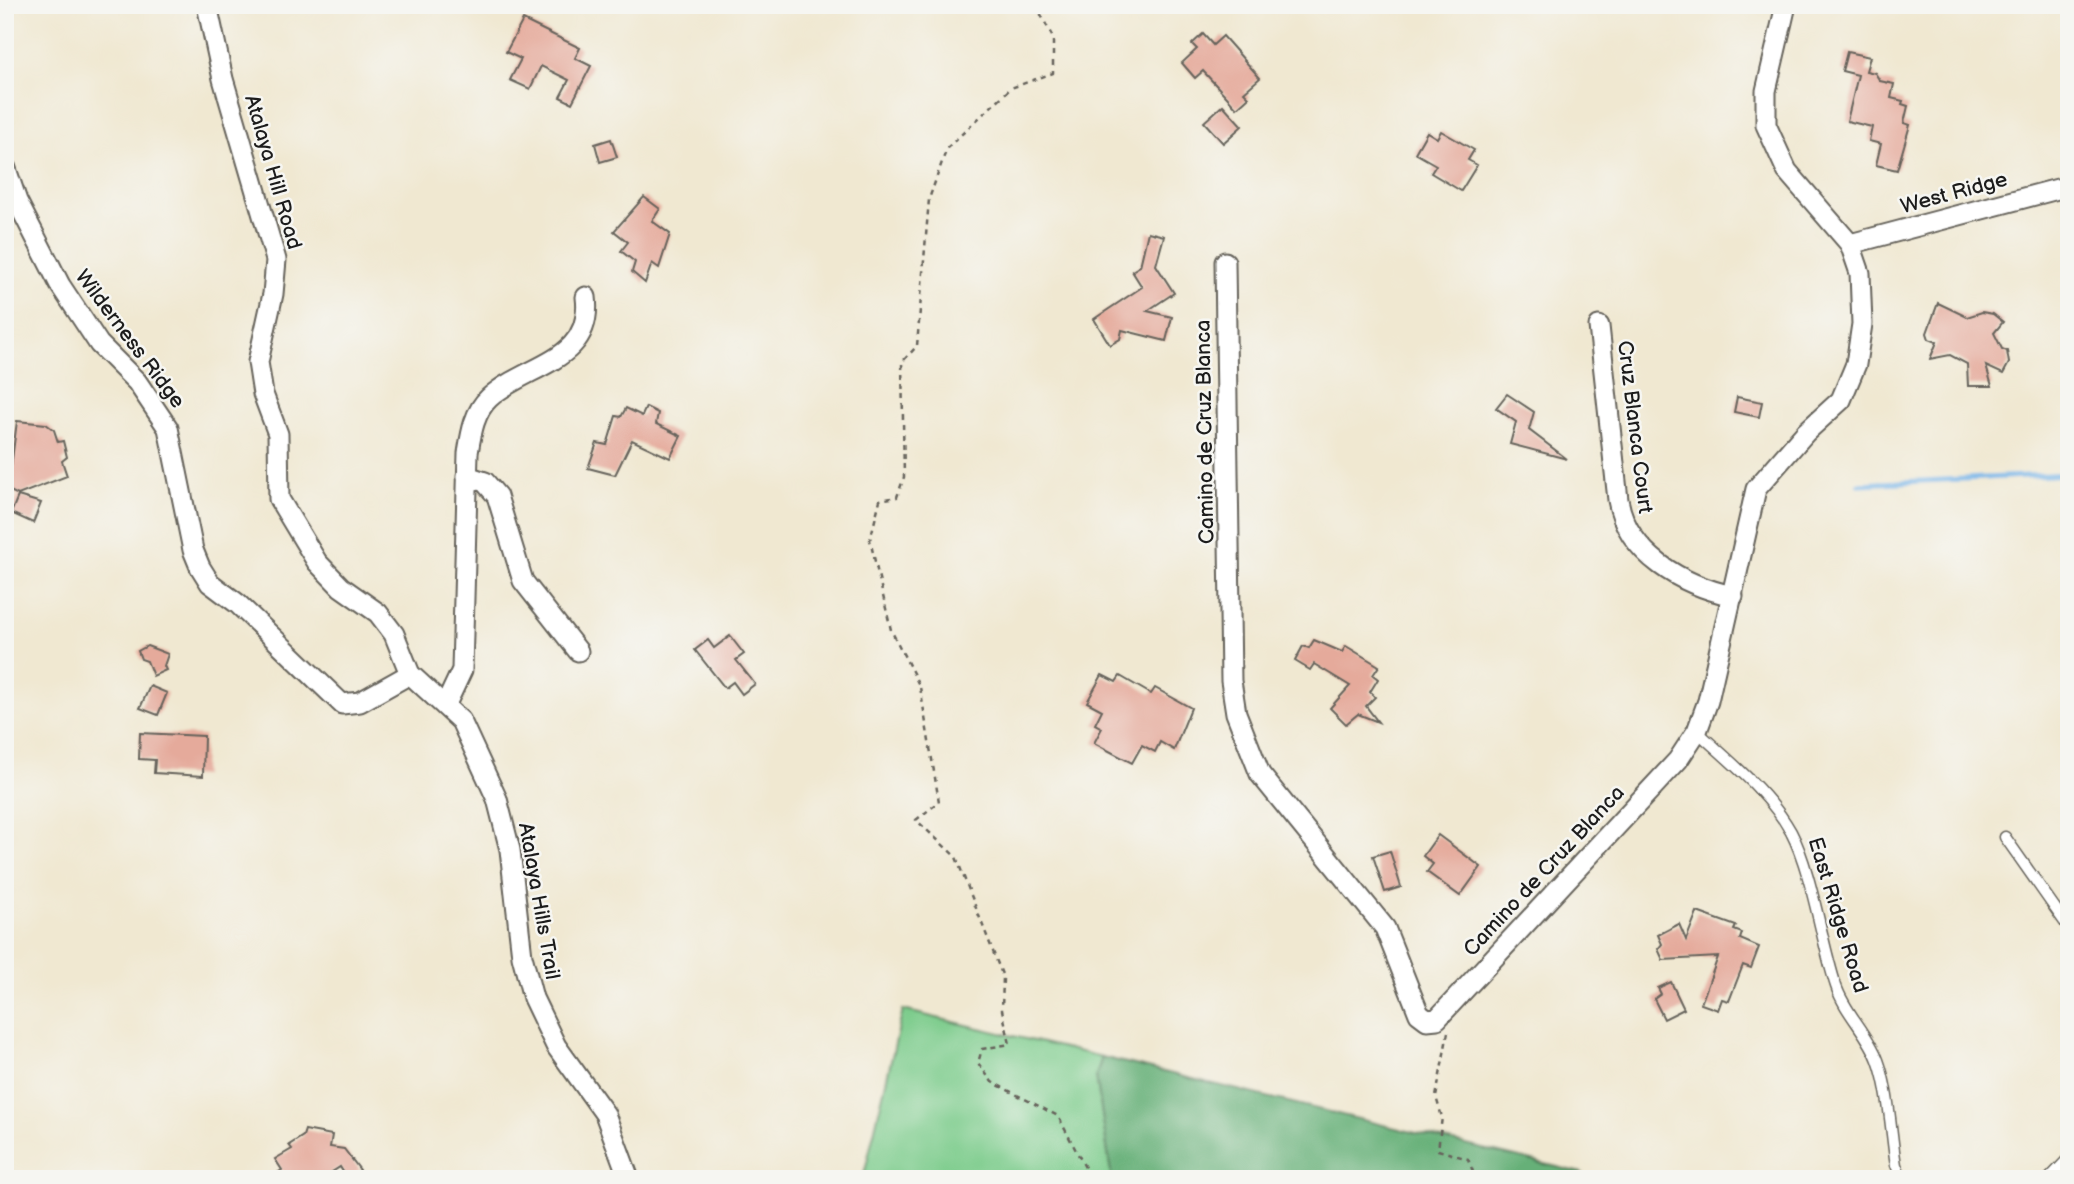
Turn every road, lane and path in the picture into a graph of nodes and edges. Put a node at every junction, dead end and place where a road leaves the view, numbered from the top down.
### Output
1 (207, 5) edge
2 (1036, 5) edge
3 (1786, 5) edge
4 (2062, 5) edge
5 (2069, 9) edge
6 (5, 166) edge
7 (2069, 186) edge
8 (1850, 244) junction
9 (1225, 262) dead end
10 (586, 297) dead end
11 (1599, 326) dead end
12 (467, 476) junction
13 (1733, 596) junction
14 (578, 651) dead end
15 (410, 674) junction
16 (446, 704) junction
17 (1697, 732) junction
18 (2005, 837) dead end
19 (2069, 928) edge
20 (1453, 1003) junction
21 (2069, 1158) edge
22 (629, 1179) edge
23 (1091, 1179) edge
24 (1476, 1179) edge
25 (1902, 1179) edge
26 (2049, 1179) edge

1 - 15 street, Atalaya Hill Road
2 - 23 path
3 - 8 street, Camino de Cruz Blanca
4 - 5 path
6 - 15 street, Wilderness Ridge
7 - 8 street, West Ridge
8 - 13 street, Camino de Cruz Blanca
9 - 20 street, Camino de Cruz Blanca
10 - 12 street
11 - 13 street, Cruz Blanca Court
12 - 14 street
12 - 16 street
13 - 17 street, Camino de Cruz Blanca
15 - 16 street, Atalaya Hill Road
16 - 22 street, Atalaya Hills Trail
17 - 20 street, Camino de Cruz Blanca
17 - 25 lane, East Ridge Road
18 - 19 lane
20 - 24 path
21 - 26 lane

